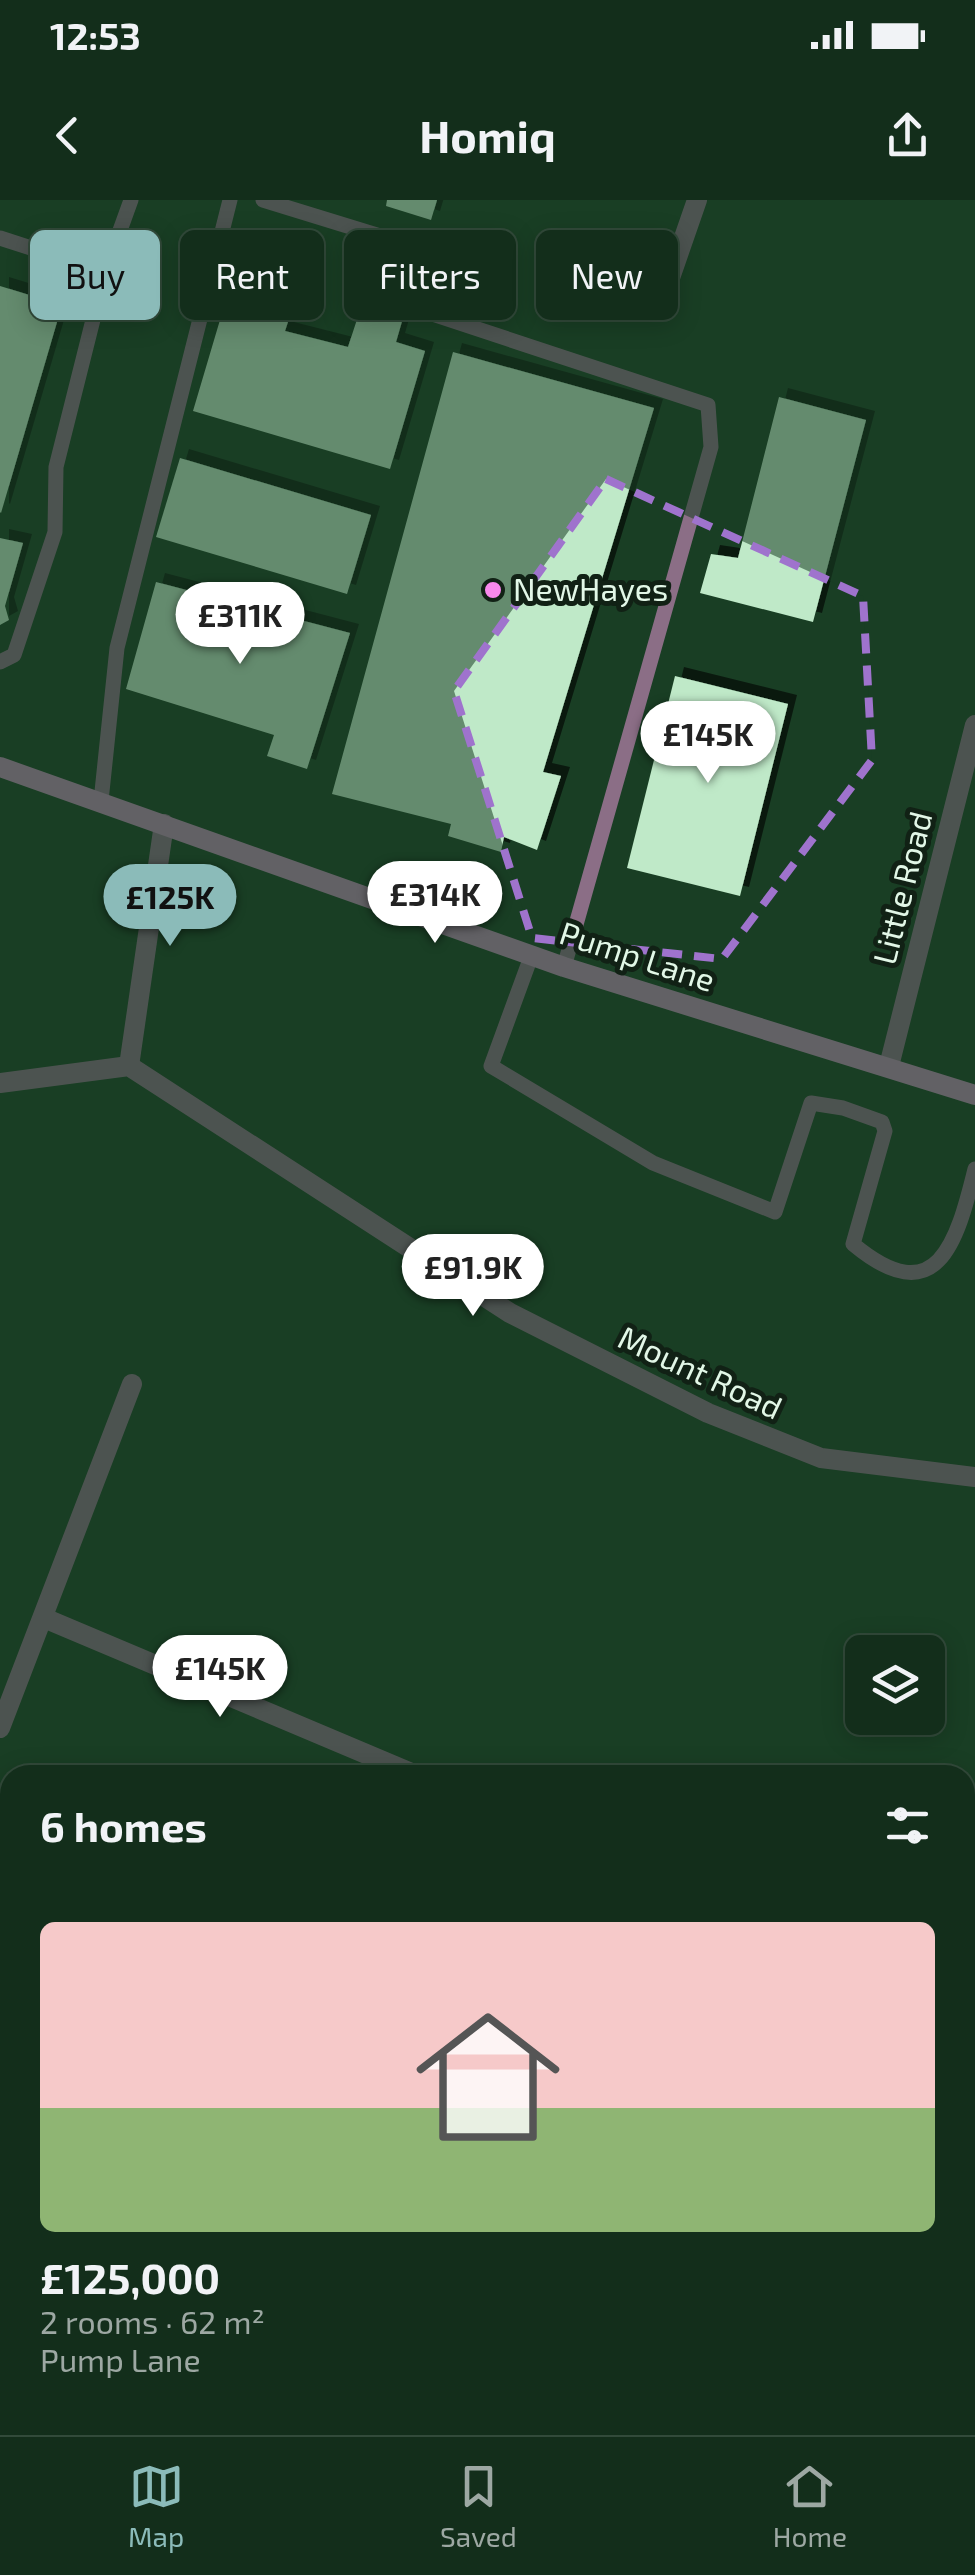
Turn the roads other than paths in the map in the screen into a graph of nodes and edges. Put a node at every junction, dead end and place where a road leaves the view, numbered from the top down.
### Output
1 (131, 200) edge
2 (230, 200) edge
3 (263, 200) edge
4 (697, 200) edge
5 (121, 230) edge
6 (0, 238) edge
7 (30, 248) edge
8 (678, 255) edge
9 (94, 320) edge
10 (0, 662) edge
11 (975, 725) edge
12 (0, 767) edge
13 (101, 801) junction
14 (164, 824) junction
15 (532, 954) junction
16 (564, 966) junction
17 (129, 1066) junction
18 (888, 1066) junction
19 (0, 1084) edge
20 (975, 1095) edge
21 (975, 1169) edge
22 (132, 1384) dead end
23 (975, 1477) edge
24 (44, 1618) junction
25 (0, 1728) edge
26 (392, 1765) edge

1 - 5 lane
2 - 13 lane
3 - 16 lane
4 - 8 street
6 - 7 lane
9 - 10 lane
11 - 18 street, Little Road
12 - 13 street, Pump Lane
13 - 14 street, Pump Lane
14 - 15 street, Pump Lane
14 - 17 street
15 - 16 street, Pump Lane
15 - 21 lane
16 - 18 street, Pump Lane
17 - 19 street
17 - 23 street, Mount Road
18 - 20 street, Pump Lane
22 - 24 street
24 - 25 street
24 - 26 street

